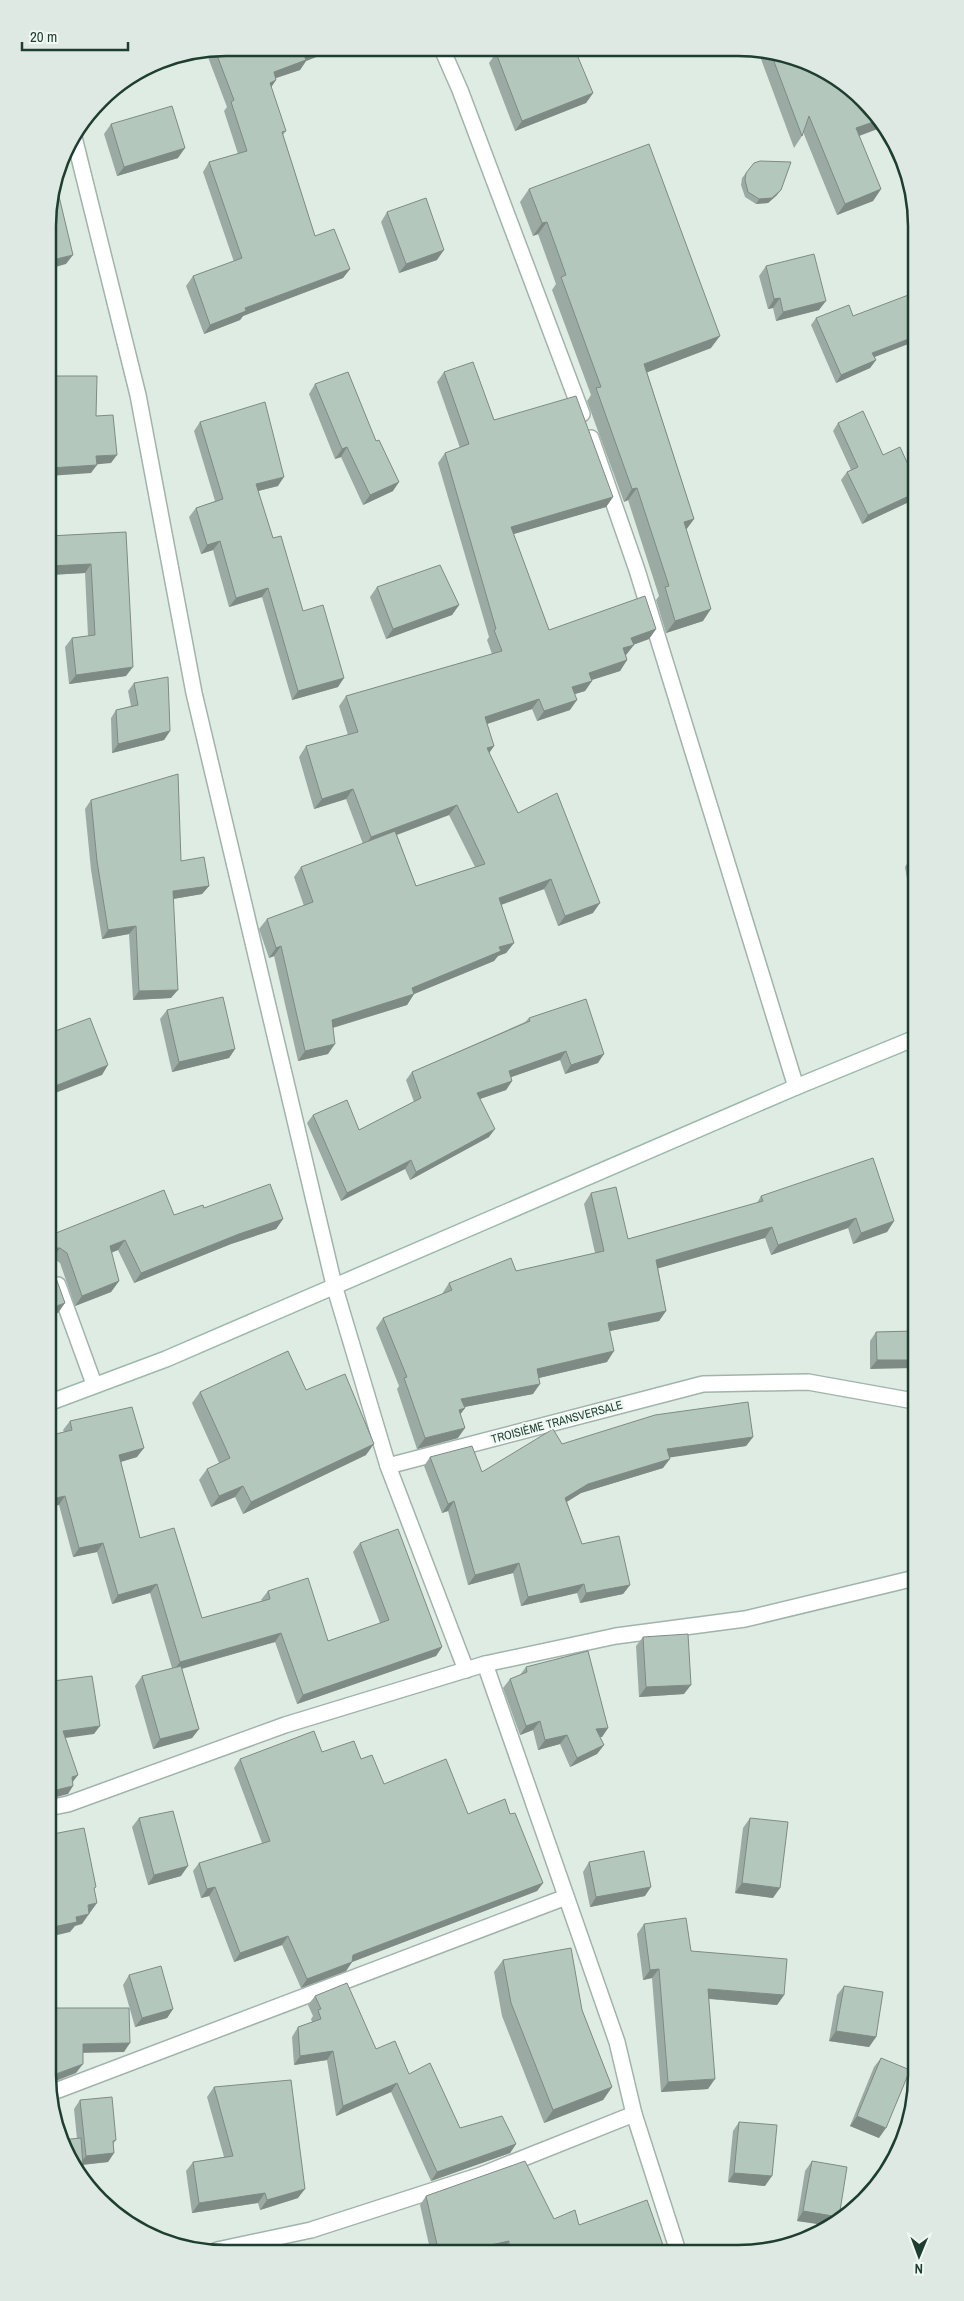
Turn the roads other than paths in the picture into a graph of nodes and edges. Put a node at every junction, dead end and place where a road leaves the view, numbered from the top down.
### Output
1 (445, 57) edge
2 (76, 146) edge
3 (908, 1042) edge
4 (796, 1087) junction
5 (56, 1282) edge
6 (334, 1285) junction
7 (94, 1384) junction
8 (56, 1400) edge
9 (907, 1400) edge
10 (388, 1466) junction
11 (907, 1580) edge
12 (485, 1664) junction
13 (466, 1670) junction
14 (56, 1806) edge
15 (566, 1897) junction
16 (57, 2091) edge
17 (634, 2114) junction
18 (240, 2245) edge
19 (676, 2245) edge

1 - 4 street
2 - 6 street
3 - 4 street
4 - 6 street
5 - 7 street
6 - 7 street
6 - 10 street
7 - 8 street
9 - 10 street, TROISIÈME TRANSVERSALE
10 - 13 street
11 - 12 street
12 - 13 street
12 - 15 street
13 - 14 street
15 - 16 street
15 - 17 street
17 - 18 street
17 - 19 street

